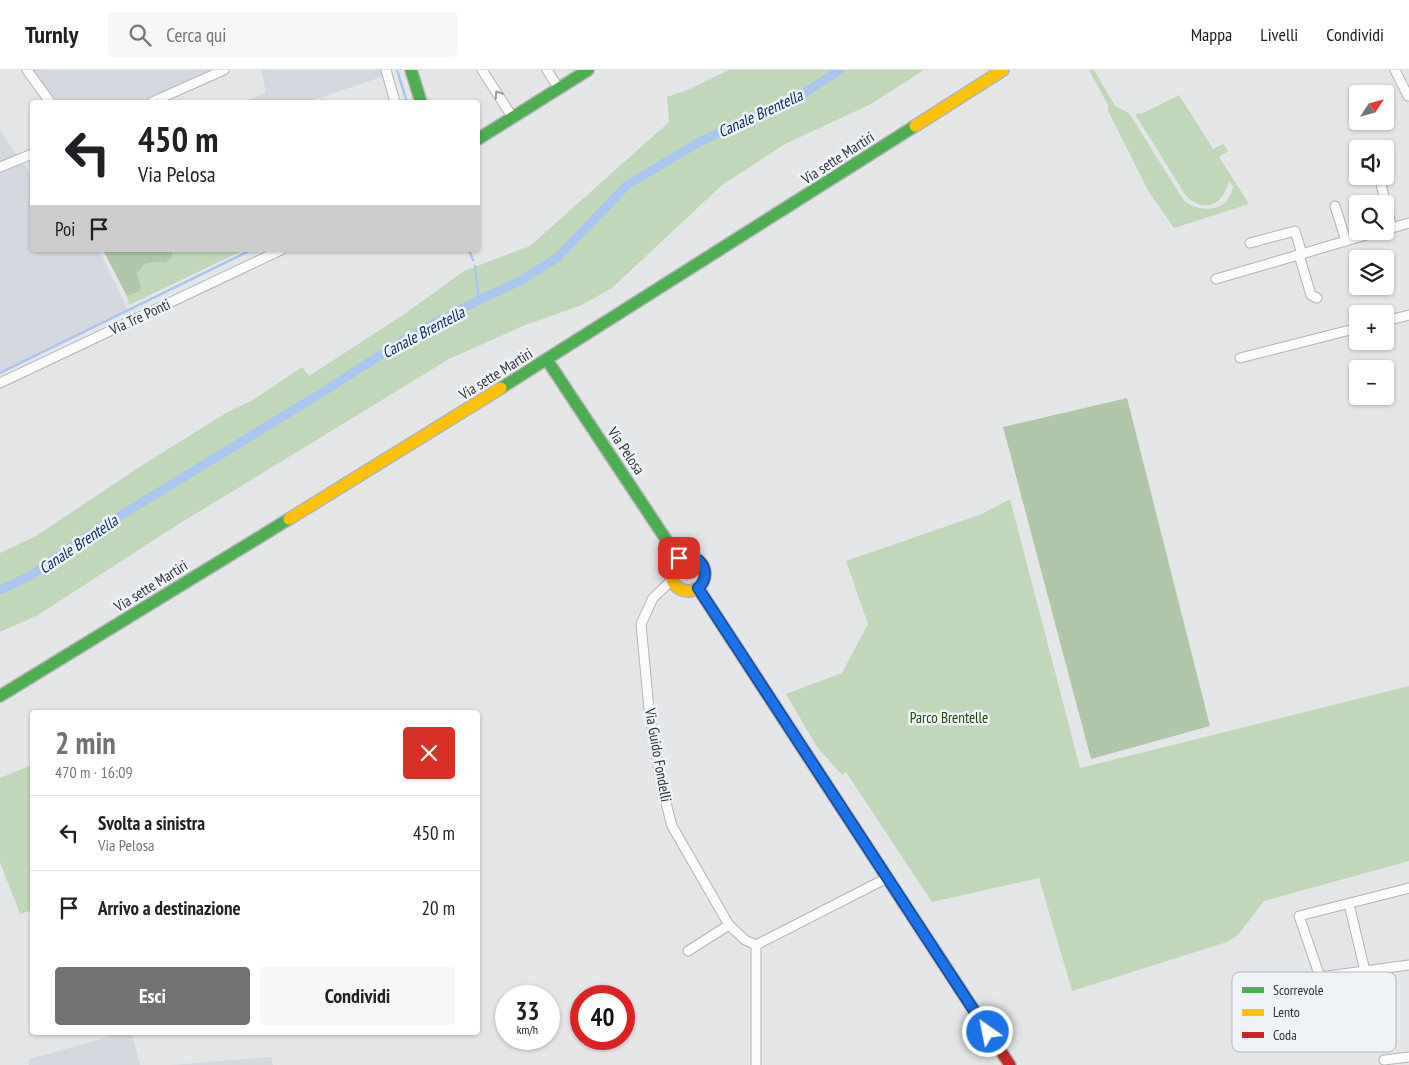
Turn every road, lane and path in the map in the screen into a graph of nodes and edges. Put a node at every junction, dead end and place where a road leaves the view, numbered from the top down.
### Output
1 (27, 70) edge
2 (224, 70) edge
3 (386, 70) edge
4 (411, 70) edge
5 (482, 70) edge
6 (547, 70) edge
7 (588, 70) edge
8 (1003, 70) edge
9 (1395, 70) edge
10 (559, 89) junction
11 (1408, 96) edge
12 (49, 100) edge
13 (156, 100) edge
14 (395, 100) edge
15 (420, 100) edge
16 (513, 118) junction
17 (493, 131) junction
18 (480, 138) edge
19 (480, 142) edge
20 (30, 155) edge
21 (0, 167) edge
22 (1335, 206) dead end
23 (1409, 223) edge
24 (1394, 228) edge
25 (1349, 240) edge
26 (1346, 241) junction
27 (1250, 243) dead end
28 (277, 252) edge
29 (1301, 254) junction
30 (1216, 279) dead end
31 (1317, 298) dead end
32 (1409, 315) edge
33 (1394, 319) edge
34 (1349, 330) edge
35 (1240, 358) dead end
36 (548, 360) junction
37 (0, 384) edge
38 (679, 558) junction
39 (672, 580) junction
40 (698, 588) junction
41 (0, 696) edge
42 (887, 878) junction
43 (1409, 888) edge
44 (1349, 904) junction
45 (729, 926) junction
46 (756, 945) junction
47 (688, 951) dead end
48 (1409, 964) edge
49 (1365, 970) junction
50 (1318, 972) edge
51 (1352, 972) edge
52 (1409, 1057) edge
53 (1384, 1060) dead end
54 (756, 1065) edge
55 (1010, 1065) edge

1 - 12 street
2 - 13 street
3 - 14 street
4 - 15 main road
16 -> 5 street
6 - 10 street
7 - 10 main road
8 - 36 main road, Via sette Martiri
9 - 11 street
10 - 16 main road
16 - 17 main road
17 - 18 main road
17 - 19 main road
20 - 21 street
22 - 26 street
23 - 24 street
25 - 26 street
26 - 29 street
27 - 29 street
28 - 37 street, Via Tre Ponti
29 - 30 street
29 - 31 street
32 - 33 street
34 - 35 street
36 - 38 main road, Via Pelosa
36 - 41 main road, Via sette Martiri
38 - 39 main road
38 - 40 main road
39 - 40 main road
39 - 45 street, Via Guido Fondelli
40 - 42 main road
42 - 46 street
42 - 55 main road
43 - 44 street
44 - 49 street
44 - 50 street
45 - 46 street, Via Guido Fondelli
45 - 47 street
46 - 54 street
48 - 49 street
49 - 51 street
52 - 53 street

